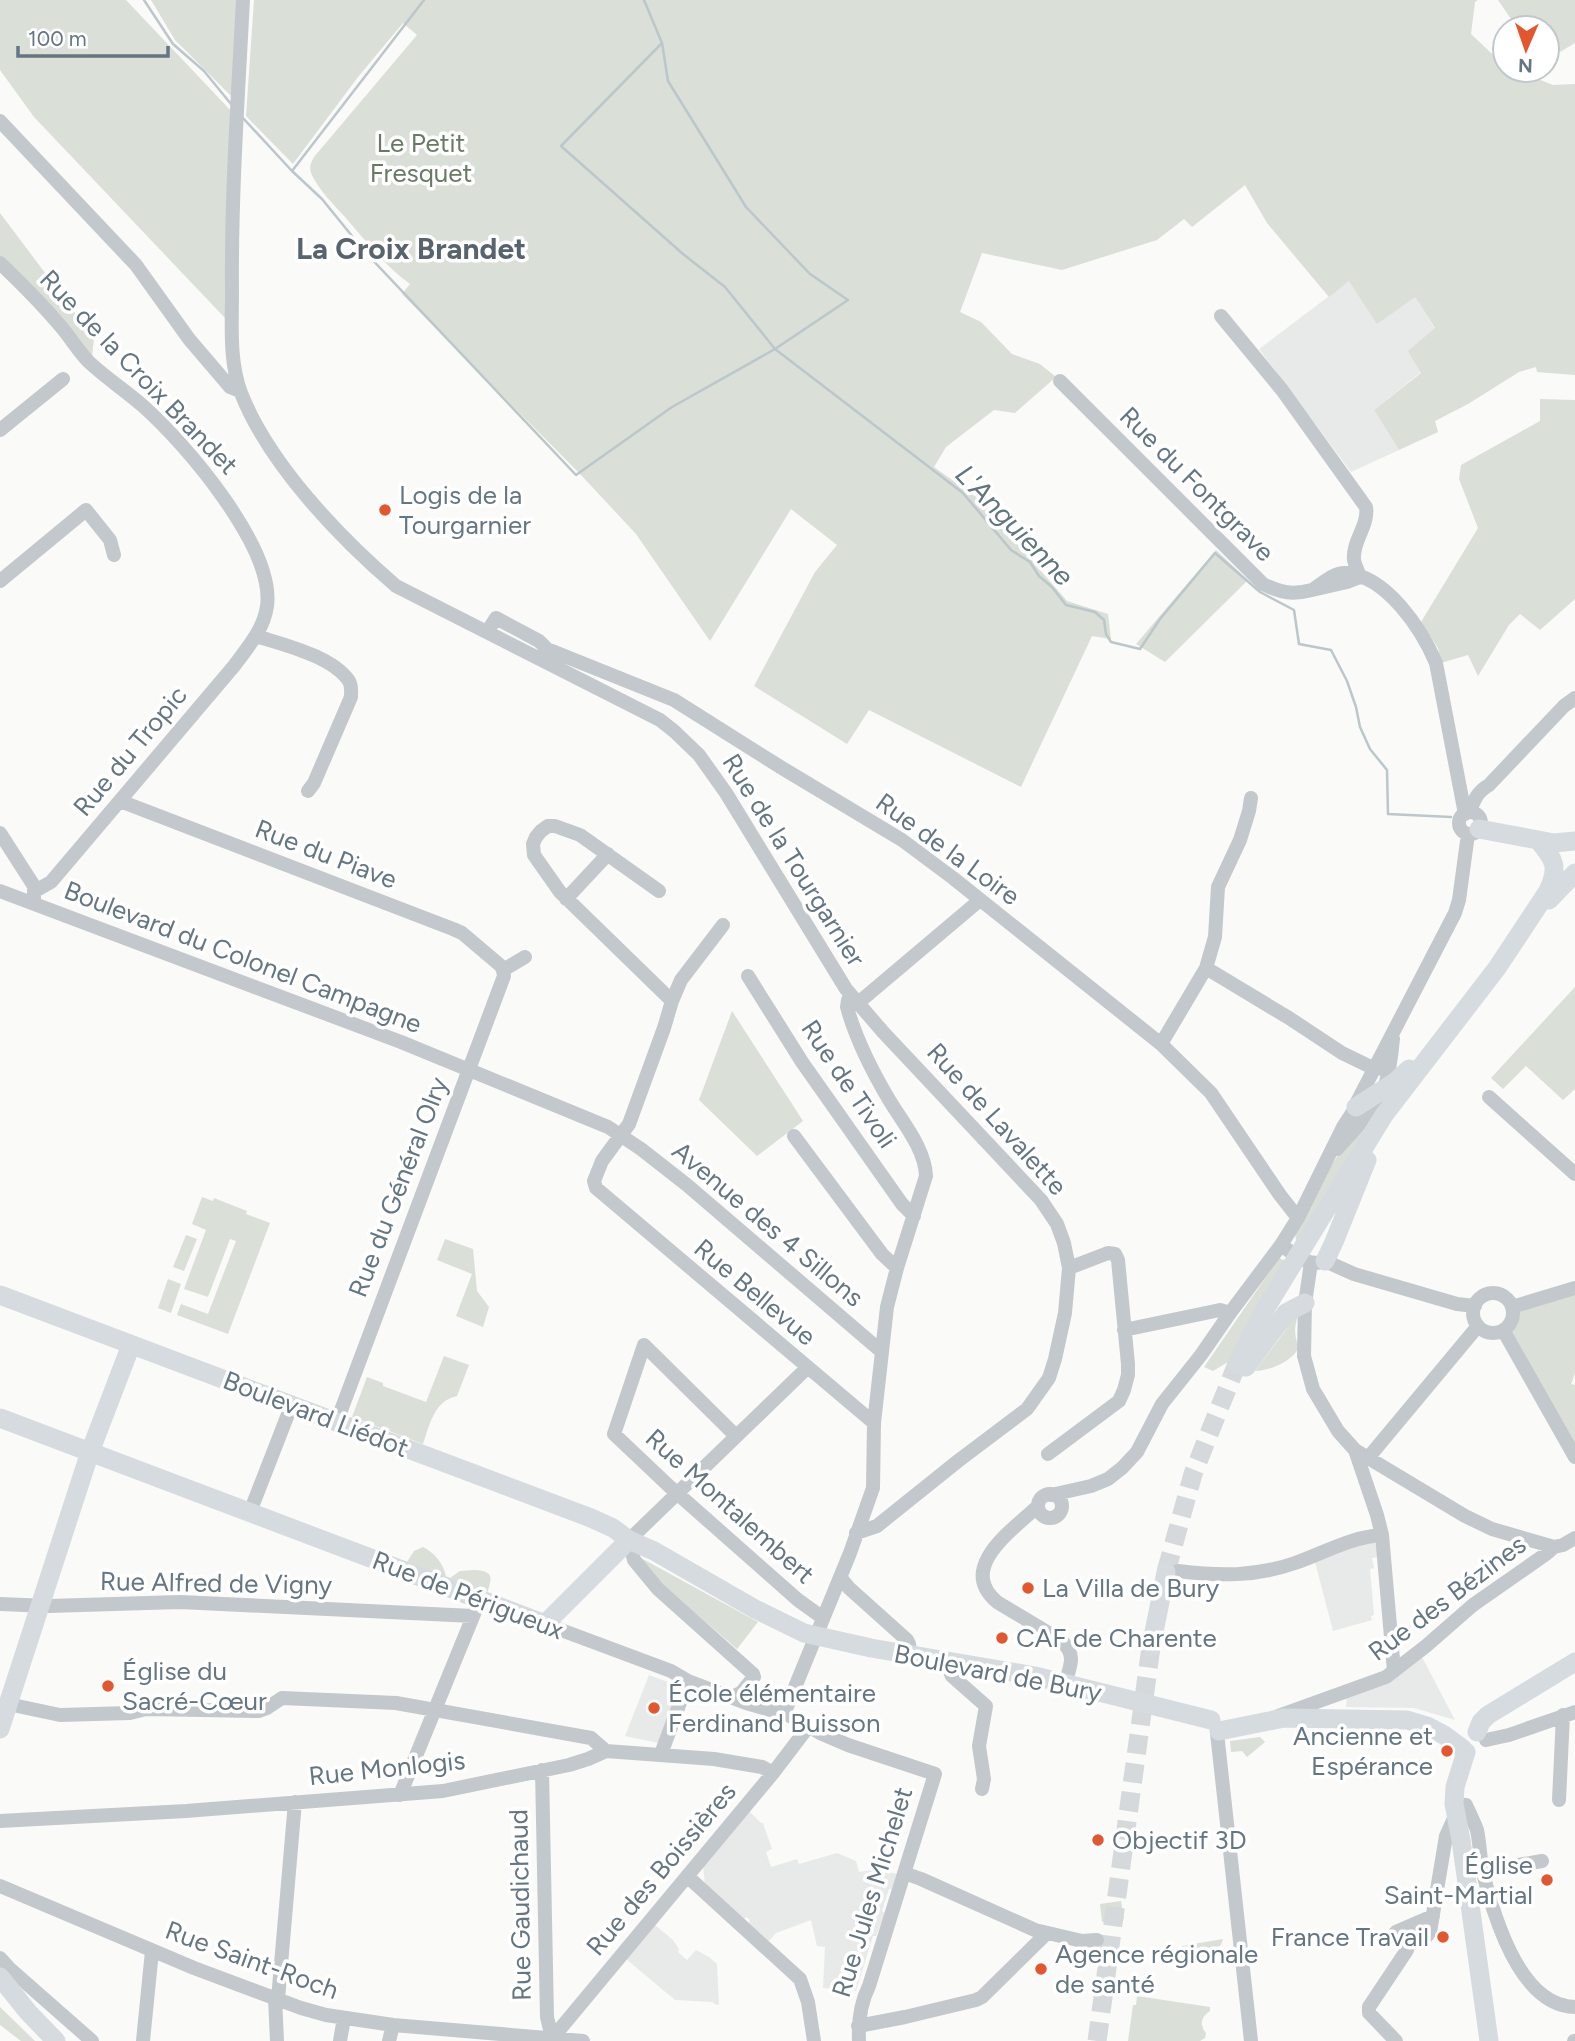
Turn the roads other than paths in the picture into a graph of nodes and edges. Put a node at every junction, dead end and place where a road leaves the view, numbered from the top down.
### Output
1 (243, 0) edge
2 (0, 121) edge
3 (0, 263) edge
4 (1221, 316) dead end
5 (63, 379) dead end
6 (1060, 381) dead end
7 (240, 391) junction
8 (0, 430) edge
9 (114, 555) dead end
10 (1360, 577) junction
11 (0, 582) edge
12 (497, 628) junction
13 (256, 636) junction
14 (1575, 698) edge
15 (1458, 779) junction
16 (1485, 787) junction
17 (308, 791) dead end
18 (1251, 798) dead end
19 (120, 801) junction
20 (1472, 821) junction
21 (0, 833) edge
22 (1538, 841) junction
23 (1575, 841) edge
24 (608, 854) junction
25 (1575, 873) edge
26 (1575, 880) edge
27 (0, 891) edge
28 (659, 891) dead end
29 (34, 897) junction
30 (565, 899) junction
31 (980, 900) junction
32 (723, 925) dead end
33 (525, 957) dead end
34 (1206, 968) junction
35 (1497, 968) junction
36 (503, 970) junction
37 (748, 976) dead end
38 (1478, 993) junction
39 (855, 999) junction
40 (672, 1001) junction
41 (1394, 1031) junction
42 (1161, 1044) junction
43 (1373, 1068) junction
44 (469, 1069) junction
45 (1389, 1069) junction
46 (1383, 1089) junction
47 (1489, 1097) dead end
48 (1356, 1107) junction
49 (576, 1113) junction
50 (621, 1136) junction
51 (794, 1136) dead end
52 (602, 1161) junction
53 (1326, 1161) junction
54 (1575, 1174) edge
55 (1295, 1212) junction
56 (914, 1216) junction
57 (1284, 1245) junction
58 (1314, 1262) junction
59 (897, 1268) junction
60 (1069, 1268) junction
61 (1575, 1288) edge
62 (0, 1295) edge
63 (1305, 1303) junction
64 (1475, 1306) junction
65 (1512, 1307) junction
66 (1230, 1313) junction
67 (1478, 1326) junction
68 (1124, 1330) junction
69 (1503, 1330) junction
70 (131, 1345) junction
71 (882, 1352) junction
72 (807, 1368) junction
73 (292, 1404) junction
74 (0, 1418) edge
75 (337, 1421) junction
76 (874, 1423) junction
77 (736, 1436) junction
78 (90, 1452) junction
79 (1048, 1454) dead end
80 (1362, 1454) junction
81 (1575, 1457) edge
82 (677, 1492) junction
83 (1056, 1499) junction
84 (250, 1512) junction
85 (1041, 1512) junction
86 (877, 1526) junction
87 (856, 1533) junction
88 (1382, 1535) junction
89 (1575, 1538) edge
90 (629, 1540) junction
91 (1554, 1547) junction
92 (850, 1553) junction
93 (1172, 1572) joint
94 (840, 1577) junction
95 (0, 1604) edge
96 (39, 1605) junction
97 (477, 1608) junction
98 (545, 1624) junction
99 (819, 1626) junction
100 (1151, 1647) tunnel mouth
101 (910, 1654) junction
102 (945, 1661) junction
103 (1575, 1662) edge
104 (1394, 1671) junction
105 (688, 1681) junction
106 (1065, 1682) junction
107 (732, 1698) junction
108 (8, 1704) junction
109 (435, 1709) junction
110 (784, 1714) junction
111 (1569, 1714) edge
112 (1257, 1723) junction
113 (808, 1727) junction
114 (1212, 1728) junction
115 (0, 1729) edge
116 (1476, 1740) junction
117 (606, 1751) junction
118 (661, 1754) junction
119 (542, 1770) junction
120 (773, 1773) junction
121 (934, 1774) joint
122 (982, 1789) dead end
123 (400, 1795) junction
124 (1559, 1800) dead end
125 (295, 1802) junction
126 (1458, 1809) junction
127 (0, 1821) edge
128 (1542, 1861) dead end
129 (1483, 1871) junction
130 (904, 1873) junction
131 (687, 1876) junction
132 (0, 1886) edge
133 (1433, 1916) junction
134 (1046, 1934) junction
135 (1097, 1940) dead end
136 (1407, 1946) junction
137 (152, 1951) junction
138 (0, 1958) edge
139 (0, 1976) edge
140 (0, 1988) edge
141 (276, 1999) junction
142 (1575, 2007) edge
143 (344, 2018) junction
144 (68, 2019) junction
145 (393, 2025) junction
146 (858, 2026) junction
147 (461, 2036) edge
148 (50, 2038) edge
149 (551, 2040) edge
150 (92, 2041) edge
151 (143, 2041) edge
152 (277, 2041) edge
153 (340, 2041) edge
154 (389, 2041) edge
155 (583, 2041) edge
156 (814, 2041) edge
157 (859, 2041) edge
158 (1251, 2041) edge
159 (1396, 2041) edge
160 (1489, 2041) edge

1 - 7 street
2 - 7 street
3 - 13 street, Rue de la Croix Brandet
4 - 10 street
5 - 8 street
6 - 10 street, Rue du Fontgrave
7 - 12 street, Rue de la Tourgarnier
9 - 11 street
10 - 15 street
12 - 31 street, Rue de la Loire
12 - 39 street, Rue de la Tourgarnier
13 - 17 street
13 - 19 street, Rue du Tropic
14 - 16 street
15 - 16 street
15 - 20 street
16 - 20 street
18 - 34 street
19 - 29 street, Rue du Tropic
19 - 36 street, Rue du Piave
20 - 22 main road
20 - 41 street
21 - 29 street
22 - 23 main road
22 - 35 main road
24 - 28 street
24 - 30 street
24 - 30 street
25 - 35 main road
26 - 35 main road
27 - 29 street, Boulevard du Colonel Campagne
29 - 44 street, Boulevard du Colonel Campagne
30 - 40 street
31 - 39 street
31 - 42 street, Rue de la Loire
32 - 40 street
33 - 36 street
34 - 42 street
34 - 43 street
35 - 38 main road
36 - 44 street, Rue du Général Olry
37 - 56 street, Rue de Tivoli
38 - 46 main road
38 - 58 main road
38 - 63 main road
39 - 56 street, Rue de la Tourgarnier
39 - 60 street, Rue de Lavalette
40 - 50 street
41 - 43 street
41 - 45 street
42 - 55 street, Rue de la Loire
43 - 45 street
43 - 48 street
44 - 49 street, Boulevard du Colonel Campagne
44 - 75 street, Rue du Général Olry
45 - 46 street
46 - 48 main road
46 - 53 street
47 - 54 street
48 - 53 street
49 - 50 street, Avenue des 4 Sillons
49 - 52 street
50 - 52 street
50 - 71 street, Avenue des 4 Sillons
51 - 59 street
52 - 72 street, Rue Bellevue
53 - 55 street
55 - 57 street
56 - 59 street, Rue de la Tourgarnier
57 - 58 street
57 - 66 street
58 - 63 street
58 - 64 street
59 - 71 street, Rue de la Tourgarnier
60 - 68 street
60 - 86 street, Rue de Lavalette
61 - 65 street
62 - 70 main road, Boulevard Liédot
63 - 80 street
64 - 65 street
64 - 67 street
65 - 69 street
66 - 68 street
66 - 83 street
67 - 69 street
67 - 80 street
68 - 79 street
69 - 81 street
70 - 73 main road, Boulevard Liédot
70 - 78 main road
71 - 76 street, Rue de la Tourgarnier
72 - 76 street, Rue Bellevue
72 - 77 street
73 - 75 main road, Boulevard Liédot
73 - 84 street
74 - 78 main road, Rue de Périgueux
75 - 90 main road, Boulevard Liédot
76 - 87 street, Rue de la Tourgarnier
77 - 82 street
77 - 82 street, Rue Montalembert
78 - 84 main road, Rue de Périgueux
78 - 96 main road
80 - 88 street
80 - 91 street
82 - 90 street
82 - 99 street, Rue Montalembert
83 - 85 street
83 - 85 street
84 - 97 main road, Rue de Périgueux
85 - 106 street
86 - 87 street, Rue de Lavalette
86 - 92 street
87 - 92 street, Rue de la Tourgarnier
88 - 93 street
88 - 104 street
89 - 91 street, Rue des Bézines
90 - 98 main road
90 - 99 main road, Boulevard Liédot
90 - 107 street
91 - 104 street, Rue des Bézines
92 - 94 street, Rue de la Tourgarnier
93 - 100 main road
94 - 99 street, Rue de la Tourgarnier
94 - 101 street
95 - 96 street, Rue Alfred de Vigny
96 - 97 street, Rue Alfred de Vigny
96 - 108 main road
97 - 98 main road, Rue de Périgueux
97 - 109 street
98 - 105 street, Rue de Périgueux
99 - 101 main road, Boulevard de Bury
99 - 110 street, Rue de la Tourgarnier
101 - 102 main road, Boulevard de Bury
102 - 106 main road, Boulevard de Bury
102 - 122 street
103 - 116 main road
104 - 112 street, Rue des Bézines
105 - 107 street, Rue de Périgueux
105 - 118 street
106 - 114 main road, Boulevard de Bury
107 - 110 street, Rue de Périgueux
108 - 109 street
108 - 115 main road
109 - 117 street
109 - 123 street
110 - 113 street, Rue de Périgueux
111 - 116 street
111 - 124 street
112 - 114 main road
112 - 116 main road
113 - 120 street, Rue des Boissières
113 - 121 street, Rue de Périgueux
114 - 158 street
116 - 126 main road
117 - 118 street, Rue Monlogis
117 - 119 street, Rue Monlogis
118 - 120 street, Rue Monlogis
119 - 123 street, Rue Monlogis
119 - 149 street, Rue Gaudichaud
120 - 131 street, Rue des Boissières
121 - 130 street, Rue Jules Michelet
123 - 125 street, Rue Monlogis
125 - 127 street, Rue Monlogis
125 - 141 street
126 - 129 street
126 - 133 street
126 - 160 main road
128 - 129 street
129 - 142 street
130 - 134 street
130 - 146 street, Rue Jules Michelet
131 - 149 street, Rue des Boissières
131 - 156 street
132 - 137 street, Rue Saint-Roch
133 - 136 street
133 - 136 street
134 - 135 street
134 - 146 street
136 - 159 street
137 - 141 street, Rue Saint-Roch
137 - 151 street
138 - 144 street
139 - 148 main road
140 - 148 main road
141 - 143 street, Rue Saint-Roch
141 - 152 street
143 - 145 street, Rue Saint-Roch
143 - 153 street
144 - 148 street
144 - 150 street
145 - 147 street, Rue Saint-Roch
145 - 154 street
146 - 157 street, Rue Jules Michelet
147 - 149 street, Rue Saint-Roch
149 - 155 street, Rue Saint-Roch

